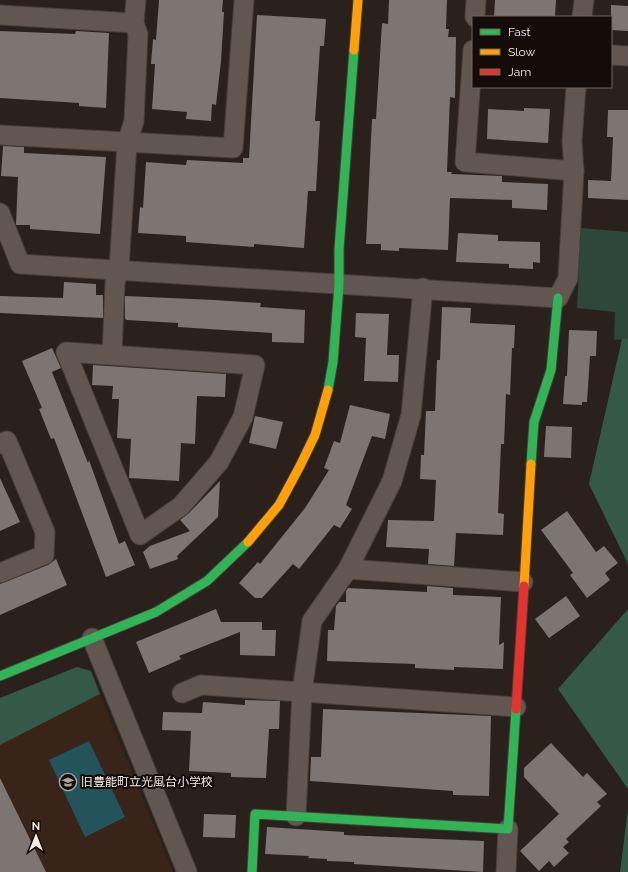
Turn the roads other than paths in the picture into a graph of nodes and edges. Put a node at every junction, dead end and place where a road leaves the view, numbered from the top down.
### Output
1 (136, 0) edge
2 (244, 0) edge
3 (358, 0) edge
4 (476, 0) edge
5 (584, 0) edge
6 (0, 15) edge
7 (475, 16) edge
8 (582, 16) edge
9 (134, 23) junction
10 (612, 55) edge
11 (628, 56) edge
12 (472, 64) edge
13 (576, 88) edge
14 (0, 135) edge
15 (127, 143) junction
16 (574, 171) junction
17 (0, 214) edge
18 (119, 269) junction
19 (339, 285) junction
20 (423, 288) junction
21 (558, 298) junction
22 (112, 355) junction
23 (0, 444) edge
24 (348, 569) junction
25 (0, 572) edge
26 (523, 582) junction
27 (92, 638) junction
28 (0, 676) edge
29 (302, 692) junction
30 (182, 694) dead end
31 (516, 707) junction
32 (296, 816) junction
33 (508, 829) junction
34 (187, 872) edge
35 (252, 872) edge
36 (506, 872) edge

1 - 9 street
2 - 15 street
3 - 19 street
4 - 7 street
5 - 8 street
6 - 9 street
9 - 15 street
10 - 11 street
12 - 16 street
13 - 16 street
14 - 15 street
15 - 18 street
16 - 21 street
17 - 18 street
18 - 19 street
18 - 22 street
19 - 20 street
19 - 27 street
20 - 21 street
20 - 24 street
21 - 26 street
22 - 22 street
23 - 25 street
24 - 26 street
24 - 29 street
26 - 31 street
27 - 28 street
27 - 34 street
29 - 30 street
29 - 31 street
29 - 32 street
31 - 33 street
32 - 33 street
32 - 35 street
33 - 36 street

